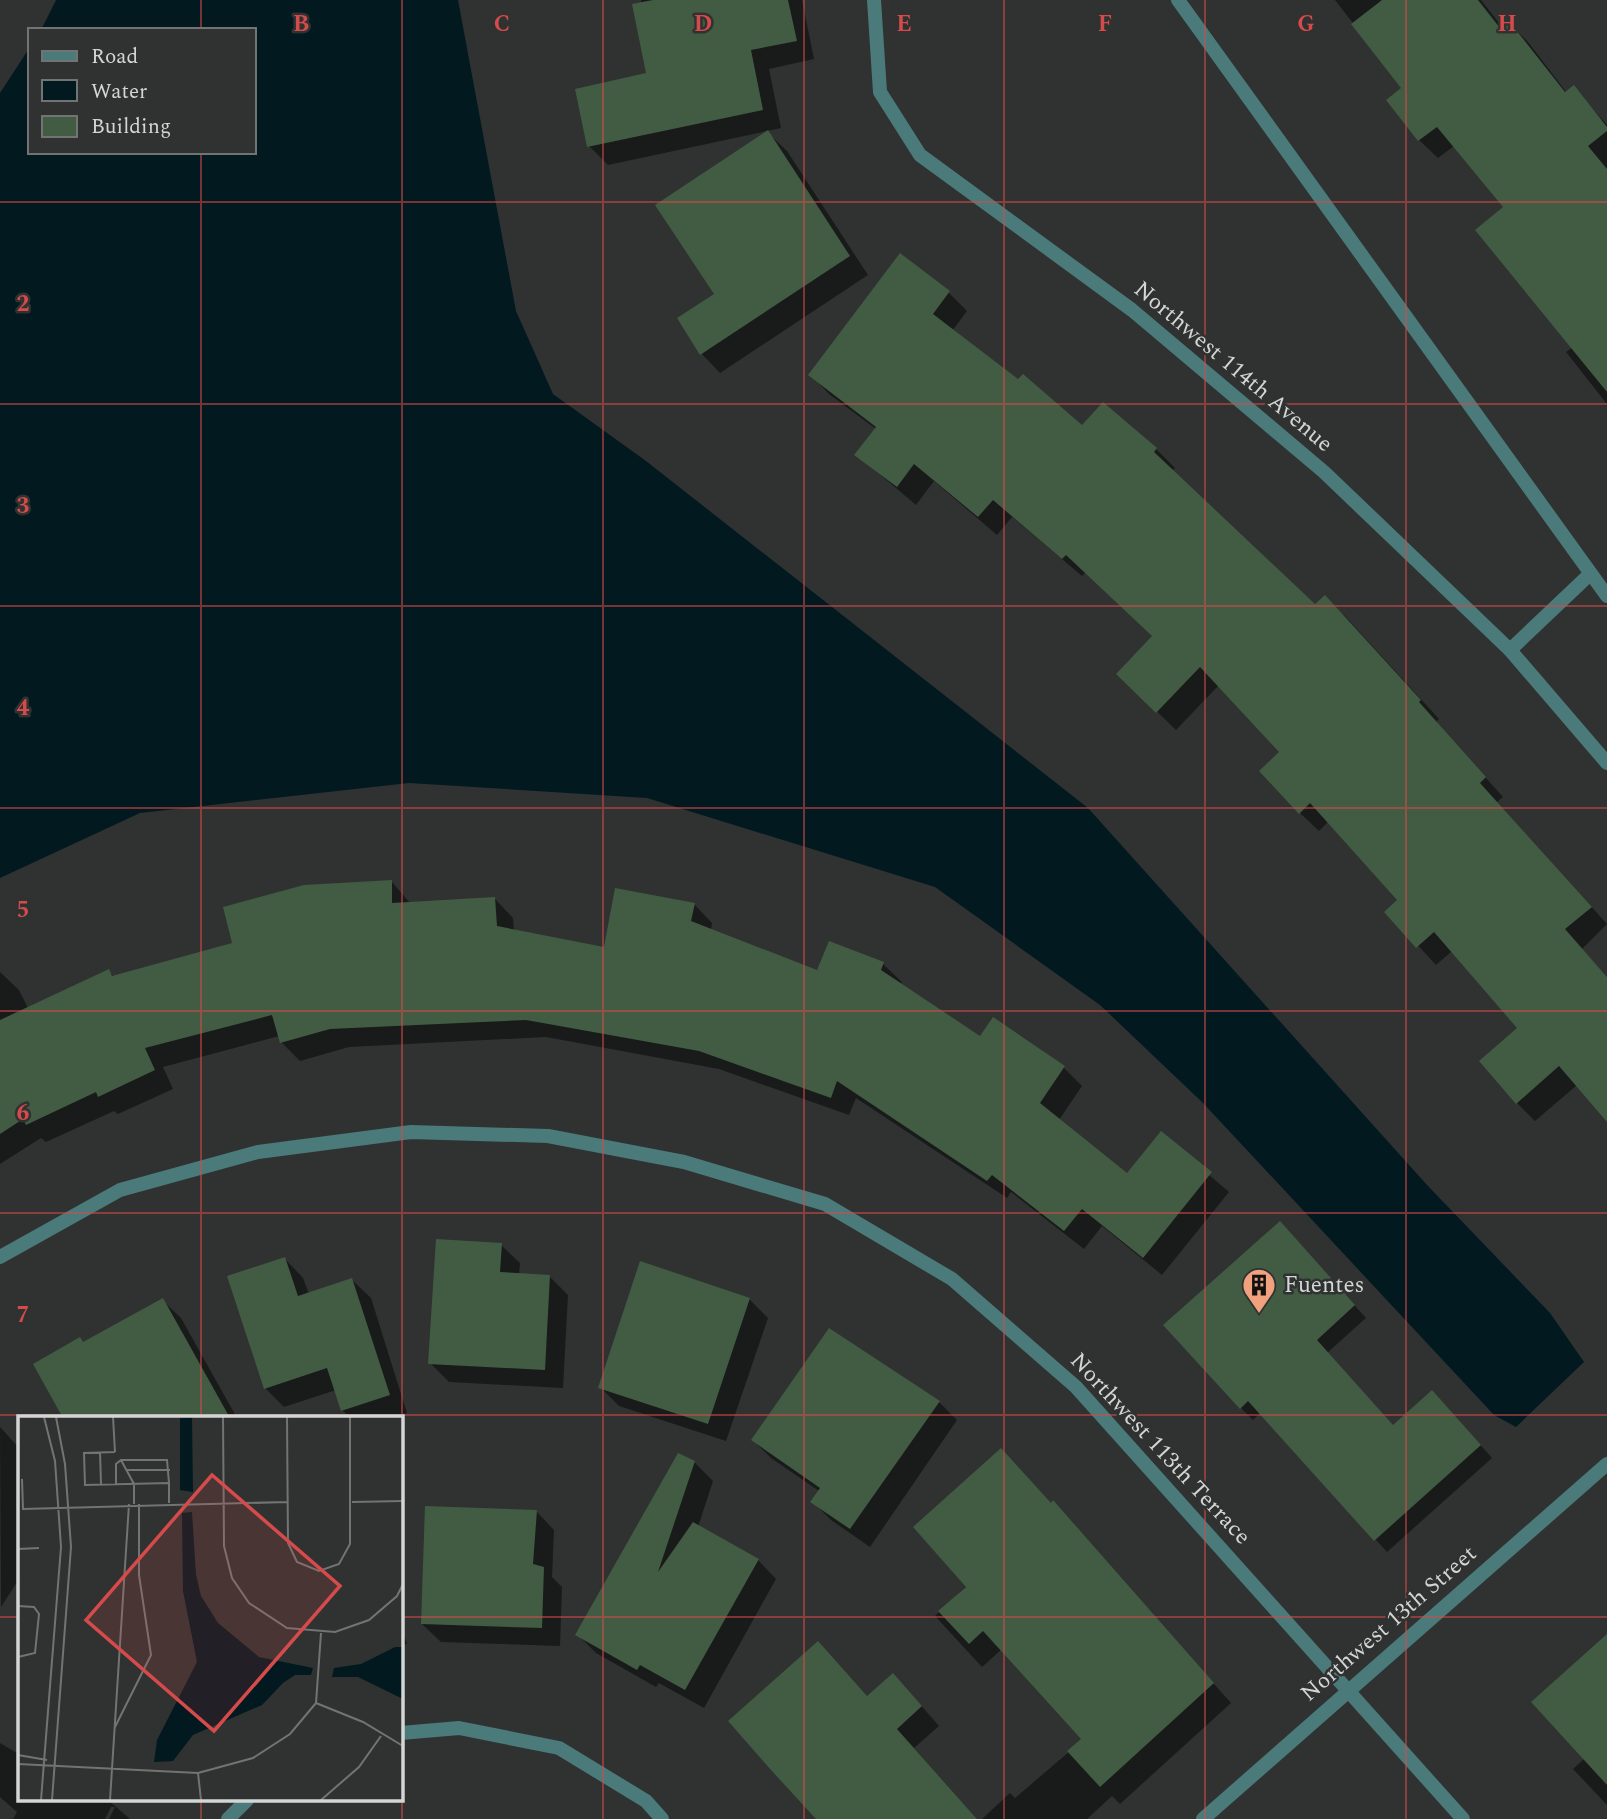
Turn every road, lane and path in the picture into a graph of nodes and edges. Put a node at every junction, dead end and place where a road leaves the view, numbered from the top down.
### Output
1 (874, 0) edge
2 (1178, 0) edge
3 (1590, 575) junction
4 (1607, 596) edge
5 (1510, 650) junction
6 (1607, 763) edge
7 (0, 1257) edge
8 (1607, 1464) edge
9 (1349, 1689) junction
10 (402, 1733) edge
11 (246, 1801) edge
12 (228, 1819) edge
13 (662, 1819) edge
14 (1203, 1819) edge
15 (1463, 1819) edge

1 - 5 street, Northwest 114th Avenue
2 - 3 street
3 - 4 street
3 - 5 street
5 - 6 street, Northwest 114th Avenue
7 - 9 street, Northwest 113th Terrace
8 - 9 street, Northwest 13th Street
9 - 14 street, Northwest 13th Street
9 - 15 street, Northwest 113th Terrace
10 - 13 street
11 - 12 street

